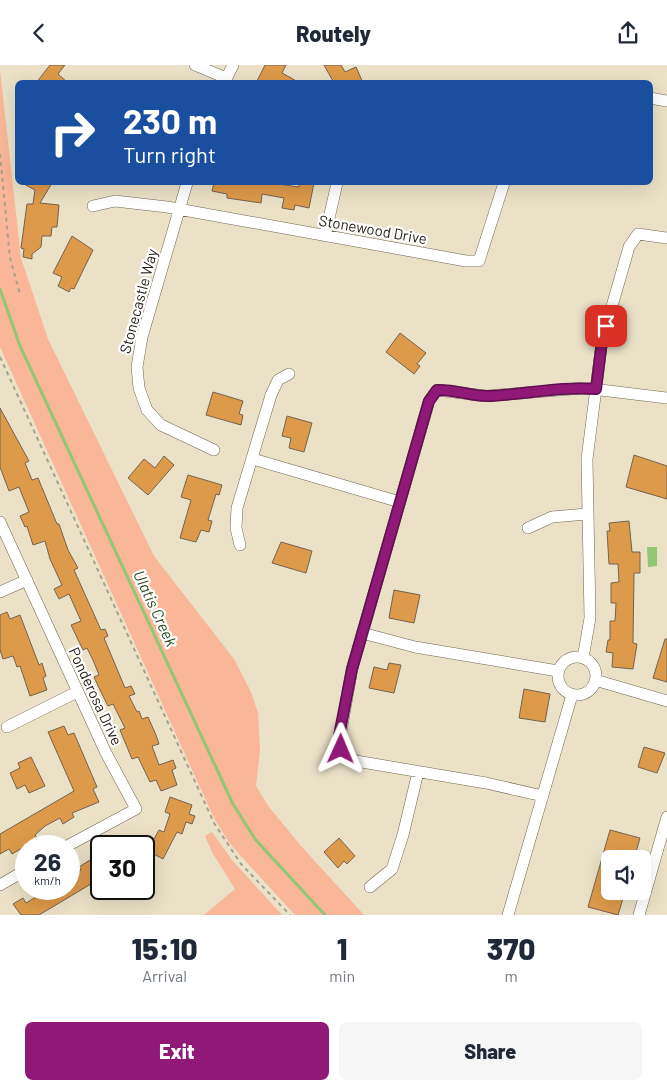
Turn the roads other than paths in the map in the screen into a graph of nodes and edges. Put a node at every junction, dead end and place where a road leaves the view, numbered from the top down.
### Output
1 (195, 65) edge
2 (234, 65) edge
3 (225, 80) edge
4 (653, 99) edge
5 (667, 101) edge
6 (186, 185) edge
7 (337, 185) edge
8 (503, 185) edge
9 (93, 207) dead end
10 (180, 210) junction
11 (325, 236) junction
12 (667, 238) edge
13 (289, 374) dead end
14 (596, 389) junction
15 (667, 398) edge
16 (214, 450) dead end
17 (253, 459) junction
18 (400, 502) junction
19 (587, 514) junction
20 (0, 522) edge
21 (528, 528) dead end
22 (240, 545) dead end
23 (27, 580) junction
24 (0, 592) edge
25 (362, 633) junction
26 (583, 658) junction
27 (558, 671) junction
28 (595, 680) junction
29 (77, 692) junction
30 (572, 695) junction
31 (667, 701) edge
32 (7, 727) dead end
33 (418, 772) junction
34 (543, 796) junction
35 (667, 817) edge
36 (80, 839) edge
37 (15, 876) edge
38 (0, 885) edge
39 (370, 887) dead end
40 (508, 915) edge
41 (639, 915) edge

1 - 3 street
2 - 3 street
4 - 5 street
6 - 10 street, Stonecastle Way
7 - 11 street
8 - 11 street, Stonewood Drive
9 - 10 street, Stonewood Drive
10 - 11 street, Stonewood Drive
10 - 16 street, Stonecastle Way
12 - 14 street
13 - 17 street
14 - 15 street
14 - 18 street
14 - 19 street
17 - 18 street
17 - 22 street
18 - 25 street
19 - 21 street
19 - 26 street
20 - 23 street, Ponderosa Drive
23 - 24 street
23 - 29 street, Ponderosa Drive
25 - 27 street
25 - 33 street
26 - 27 street
26 - 28 street
27 - 30 street
28 - 30 street
28 - 31 street
29 - 32 street
29 - 36 street, Ponderosa Drive
30 - 34 street
33 - 34 street
33 - 39 street
34 - 40 street
35 - 41 street
37 - 38 street

